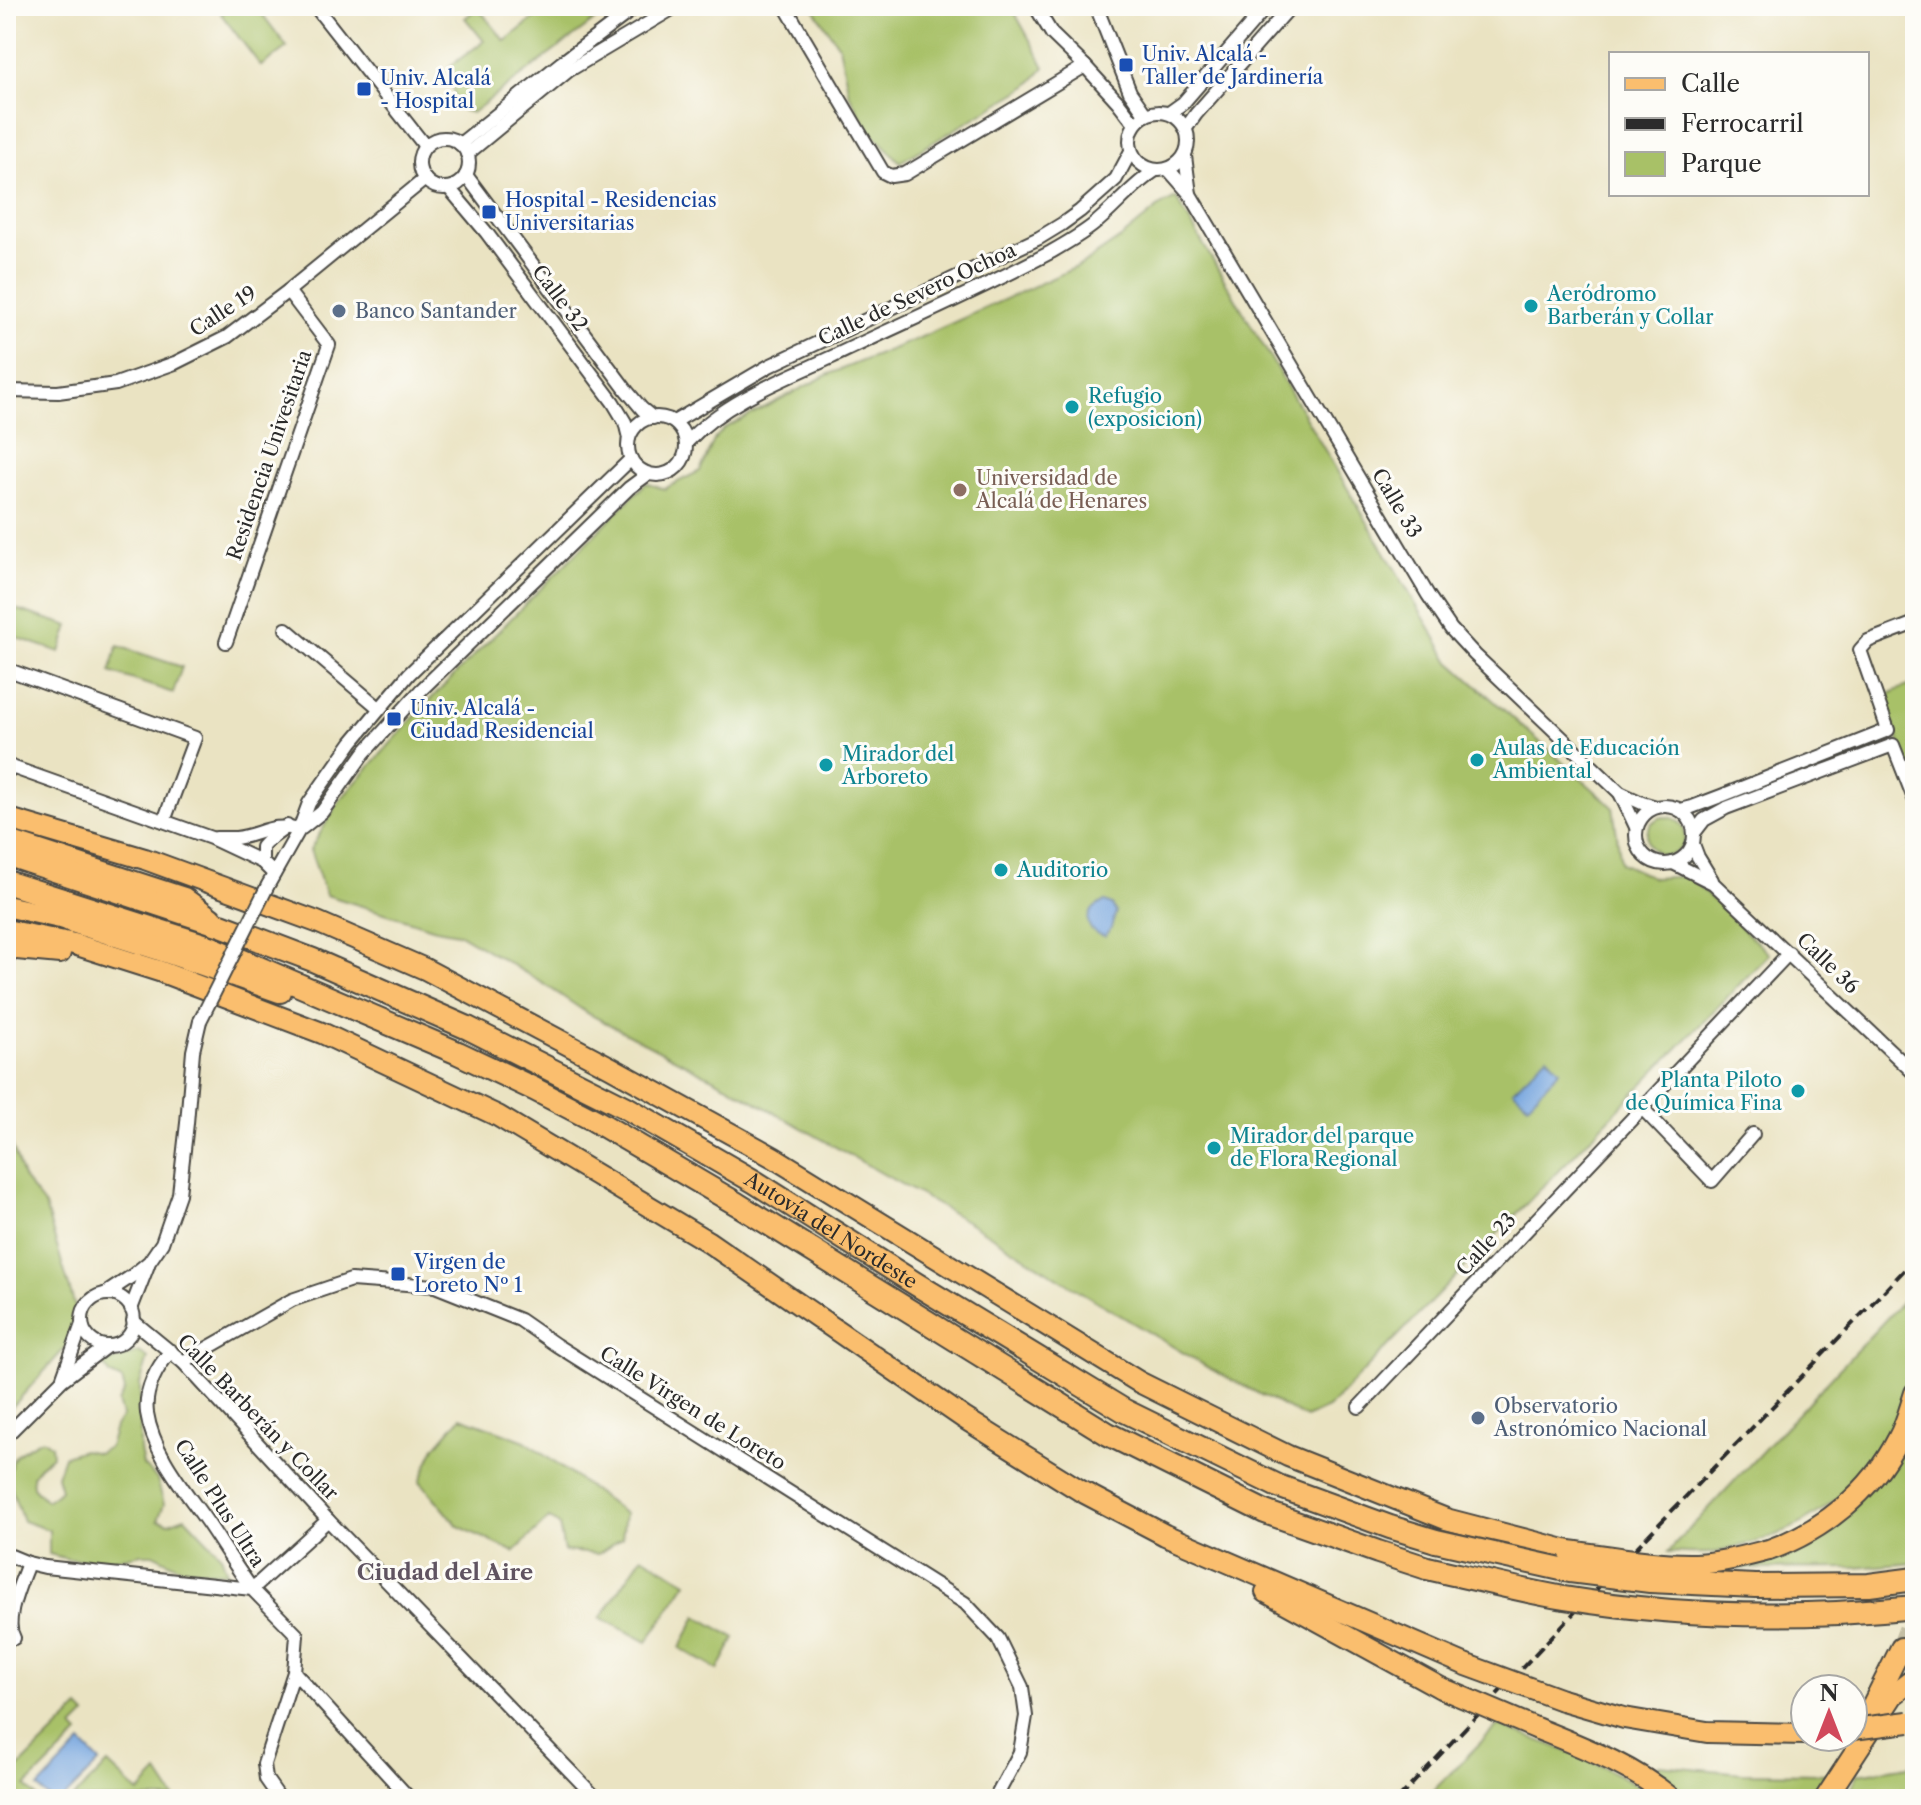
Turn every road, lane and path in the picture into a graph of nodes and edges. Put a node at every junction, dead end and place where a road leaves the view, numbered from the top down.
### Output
1 (315, 6) edge
2 (637, 6) edge
3 (677, 6) edge
4 (785, 6) edge
5 (1035, 6) edge
6 (1096, 6) edge
7 (1267, 6) edge
8 (1291, 6) edge
9 (1085, 66) junction
10 (1169, 113) junction
11 (1146, 115) junction
12 (1135, 124) junction
13 (1186, 128) junction
14 (425, 146) junction
15 (463, 149) junction
16 (1131, 151) junction
17 (1185, 156) junction
18 (1162, 170) junction
19 (466, 175) junction
20 (425, 179) junction
21 (449, 188) junction
22 (1190, 194) junction
23 (288, 291) junction
24 (6, 391) edge
25 (653, 418) junction
26 (674, 422) junction
27 (629, 438) junction
28 (686, 443) junction
29 (631, 459) junction
30 (648, 474) junction
31 (1915, 623) edge
32 (286, 629) dead end
33 (226, 642) dead end
34 (6, 669) edge
35 (379, 708) junction
36 (1888, 730) junction
37 (1893, 745) junction
38 (6, 765) edge
39 (1620, 793) junction
40 (1915, 801) edge
41 (1656, 807) junction
42 (1680, 810) junction
43 (6, 818) edge
44 (164, 821) junction
45 (1636, 827) junction
46 (293, 828) junction
47 (211, 838) junction
48 (1694, 838) junction
49 (6, 840) edge
50 (6, 854) edge
51 (262, 862) junction
52 (1673, 863) junction
53 (271, 880) junction
54 (6, 882) edge
55 (1713, 883) junction
56 (6, 906) edge
57 (69, 920) joint
58 (221, 925) junction
59 (6, 930) edge
60 (6, 948) edge
61 (1789, 953) junction
62 (159, 971) junction
63 (458, 1053) junction
64 (1915, 1073) edge
65 (1642, 1108) junction
66 (1753, 1134) dead end
67 (149, 1262) junction
68 (105, 1294) junction
69 (132, 1315) junction
70 (82, 1324) junction
71 (125, 1338) junction
72 (158, 1342) junction
73 (107, 1346) junction
74 (171, 1351) junction
75 (183, 1362) junction
76 (62, 1380) junction
77 (1915, 1393) edge
78 (1359, 1407) dead end
79 (1125, 1411) junction
80 (24, 1420) junction
81 (6, 1436) edge
82 (6, 1445) edge
83 (1081, 1491) junction
84 (1389, 1512) joint
85 (328, 1520) junction
86 (1442, 1529) junction
87 (8, 1553) edge
88 (28, 1563) junction
89 (1915, 1579) edge
90 (252, 1589) junction
91 (1915, 1607) edge
92 (14, 1638) dead end
93 (1901, 1648) tunnel mouth
94 (294, 1672) junction
95 (1915, 1678) edge
96 (1912, 1722) edge
97 (1869, 1727) edge
98 (1789, 1734) edge
99 (280, 1799) edge
100 (410, 1799) edge
101 (597, 1799) edge
102 (995, 1799) edge
103 (1672, 1799) edge
104 (1825, 1799) edge

1 - 14 street
2 - 15 street
3 - 15 street
4 - 9 street
5 - 9 street
6 - 11 street
7 - 10 street
8 - 13 street
9 - 12 street
10 - 11 street
10 - 13 street
11 - 12 street
12 - 16 street
13 - 17 street
14 - 15 street
14 - 20 street
15 - 19 street
16 - 18 street
16 - 26 street, Calle de Severo Ochoa
17 - 18 street
17 - 22 street, Calle 33
18 - 22 street, Calle 33
18 - 28 street, Calle de Severo Ochoa
19 - 21 street
19 - 25 street, Calle 32
20 - 21 street
20 - 23 street, Calle 19
21 - 27 street, Calle 32
22 - 39 street, Calle 33
23 - 24 street, Calle 19
23 - 33 street, Residencia Univesitaria
25 - 26 street
25 - 27 street
26 - 28 street
27 - 29 street
28 - 30 street
29 - 30 street
29 - 35 street
30 - 46 street
31 - 36 street
32 - 35 street
34 - 44 street
35 - 46 street
36 - 37 street
36 - 42 street
37 - 40 street
37 - 48 street
38 - 44 street
39 - 41 street, Calle 33
39 - 45 street, Calle 33
41 - 42 street
41 - 45 street
42 - 48 street
43 - 86 main road
44 - 47 street
45 - 52 street
46 - 47 street
46 - 51 street
46 - 53 street
47 - 51 street
48 - 52 street
48 - 55 street, Calle 36
49 - 58 main road
50 - 58 highway, Autovía del Nordeste
51 - 53 street
52 - 55 street, Calle 36
53 - 67 street, bridge
54 - 63 highway
55 - 61 street, Calle 36
56 - 57 main road
57 - 63 highway
58 - 79 highway, Autovía del Nordeste
59 - 62 main road
60 - 62 main road
61 - 64 street, Calle 36
61 - 65 street, Calle 23
62 - 83 main road
63 - 91 highway, bridge
65 - 66 street
65 - 78 street, Calle 23
67 - 68 street
67 - 69 street
68 - 69 street
68 - 70 street
69 - 71 street
69 - 72 street, Calle Barberán y Collar
70 - 73 street
70 - 76 street
71 - 72 street, Calle Barberán y Collar
71 - 73 street
72 - 74 street, Calle Barberán y Collar
73 - 76 street
74 - 75 street, Calle Barberán y Collar
74 - 90 street, Calle Plus Ultra
75 - 85 street, Calle Barberán y Collar
75 - 102 street, Calle Virgen de Loreto
76 - 80 street
77 - 86 main road, bridge
79 - 84 highway
79 - 86 highway, Autovía del Nordeste
80 - 81 street
80 - 82 street
83 - 98 main road, bridge
83 - 103 main road, bridge
84 - 86 main road
85 - 90 street, Calle Barberán y Collar
85 - 101 street, Calle Barberán y Collar
86 - 89 highway, Autovía del Nordeste, bridge
87 - 88 street
88 - 90 street
88 - 92 street
90 - 94 street, Calle Plus Ultra
93 - 104 main road
94 - 99 street, Calle Plus Ultra
94 - 100 street
95 - 104 main road
96 - 97 main road, bridge

